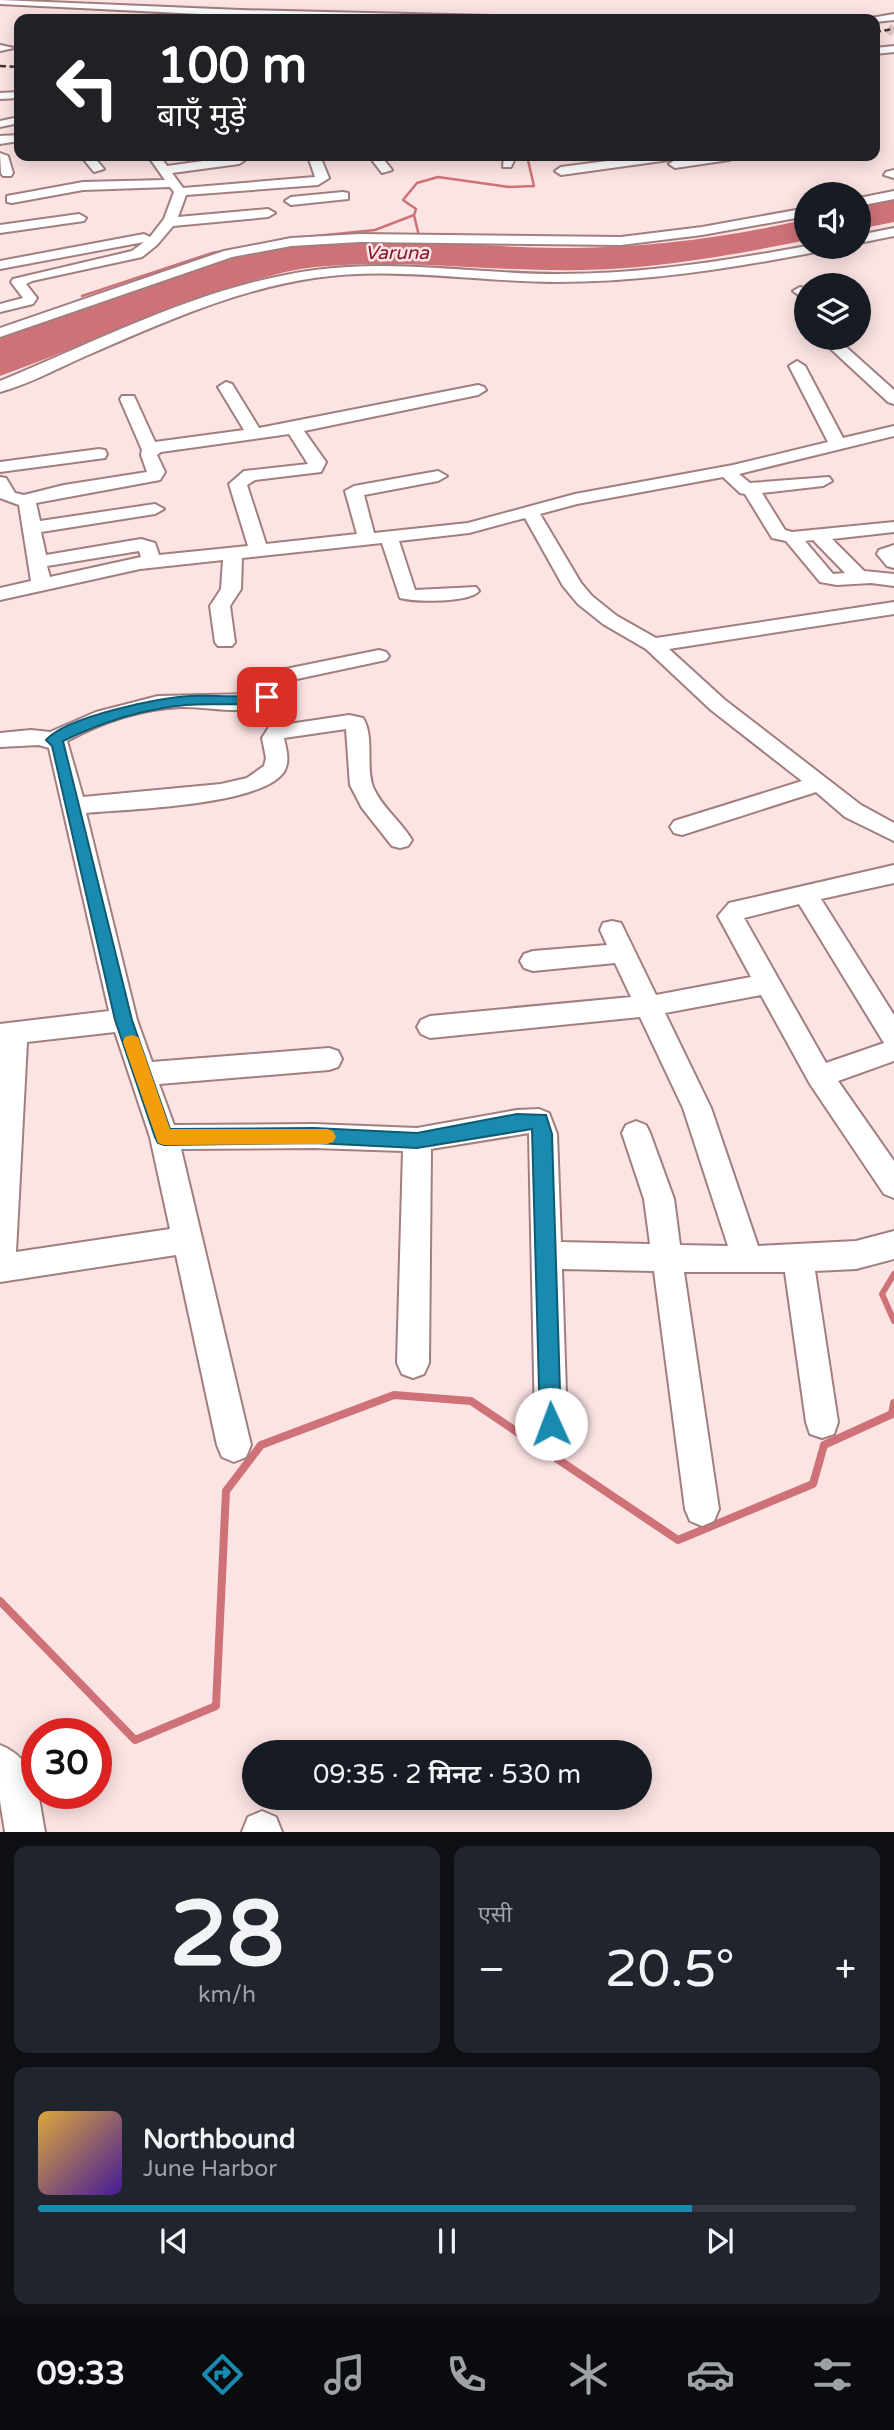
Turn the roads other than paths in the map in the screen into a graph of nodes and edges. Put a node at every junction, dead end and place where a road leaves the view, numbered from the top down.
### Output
1 (142, 4) dead end
2 (280, 5) dead end
3 (449, 5) dead end
4 (2, 8) edge
5 (178, 8) edge
6 (264, 9) edge
7 (63, 12) edge
8 (227, 12) joint
9 (338, 14) edge
10 (370, 14) edge
11 (880, 24) edge
12 (888, 28) dead end
13 (1, 156) edge
14 (92, 161) edge
15 (157, 161) edge
16 (232, 161) edge
17 (317, 161) edge
18 (379, 161) edge
19 (674, 162) edge
20 (98, 169) dead end
21 (164, 170) junction
22 (386, 170) dead end
23 (561, 171) dead end
24 (7, 173) dead end
25 (176, 188) junction
26 (249, 188) junction
27 (894, 195) edge
28 (343, 196) dead end
29 (12, 200) dead end
30 (871, 200) edge
31 (268, 213) junction
32 (794, 214) edge
33 (79, 218) dead end
34 (170, 222) junction
35 (0, 229) edge
36 (894, 232) edge
37 (158, 236) junction
38 (871, 237) edge
39 (794, 252) edge
40 (6, 266) edge
41 (18, 282) junction
42 (0, 285) edge
43 (0, 308) edge
44 (0, 333) edge
45 (840, 350) edge
46 (797, 366) dead end
47 (894, 370) edge
48 (866, 374) junction
49 (0, 387) edge
50 (226, 387) dead end
51 (478, 390) dead end
52 (894, 399) edge
53 (128, 400) dead end
54 (294, 428) junction
55 (894, 431) edge
56 (254, 433) junction
57 (838, 444) junction
58 (150, 450) junction
59 (99, 454) dead end
60 (0, 467) edge
61 (726, 471) junction
62 (438, 476) dead end
63 (823, 481) dead end
64 (0, 482) edge
65 (751, 489) junction
66 (27, 501) junction
67 (155, 509) dead end
68 (530, 512) junction
69 (894, 527) edge
70 (32, 528) junction
71 (817, 534) junction
72 (389, 537) junction
73 (792, 537) junction
74 (367, 539) junction
75 (258, 551) junction
76 (894, 551) edge
77 (233, 553) junction
78 (37, 562) junction
79 (151, 562) junction
80 (894, 562) edge
81 (859, 578) junction
82 (41, 583) junction
83 (892, 584) edge
84 (469, 591) dead end
85 (0, 594) edge
86 (894, 608) edge
87 (225, 642) dead end
88 (653, 645) junction
89 (379, 656) dead end
90 (0, 740) edge
91 (53, 740) junction
92 (820, 783) junction
93 (74, 806) junction
94 (682, 827) dead end
95 (894, 833) edge
96 (400, 840) dead end
97 (894, 874) edge
98 (806, 895) junction
99 (533, 961) dead end
100 (766, 984) junction
101 (649, 1006) junction
102 (124, 1020) junction
103 (430, 1027) dead end
104 (7, 1034) edge
105 (894, 1037) edge
106 (894, 1051) edge
107 (329, 1059) dead end
108 (143, 1074) junction
109 (820, 1076) junction
110 (636, 1133) dead end
111 (164, 1137) junction
112 (417, 1140) junction
113 (894, 1185) edge
114 (187, 1240) junction
115 (894, 1245) edge
116 (545, 1255) junction
117 (667, 1256) junction
118 (798, 1258) junction
119 (748, 1259) junction
120 (0, 1266) edge
121 (413, 1363) dead end
122 (822, 1422) dead end
123 (551, 1424) dead end
124 (234, 1445) dead end
125 (702, 1509) dead end
126 (0, 1764) edge
127 (25, 1832) edge

1 - 5 street
2 - 6 street
3 - 10 street
4 - 7 street
5 - 6 street
5 - 7 street
5 - 8 street
6 - 8 street
6 - 9 street
11 - 12 street
13 - 24 street
14 - 20 street
15 - 21 street
16 - 21 street
17 - 26 street
18 - 22 street
19 - 23 street
21 - 25 street
25 - 26 street
25 - 29 street
25 - 34 street
26 - 31 street
27 - 30 street
28 - 31 street
31 - 34 street
32 - 44 street
33 - 35 street
34 - 37 street
36 - 38 street
37 - 40 street
37 - 41 street
39 - 49 street
40 - 41 street
41 - 42 street
41 - 43 street
45 - 48 street
46 - 57 street
47 - 48 street
48 - 52 street
50 - 56 street
51 - 54 street
53 - 58 street
54 - 56 street
54 - 75 street
55 - 57 street
56 - 58 street
57 - 61 street
58 - 66 street
59 - 60 street
61 - 65 street
61 - 68 street
62 - 74 street
63 - 65 street
64 - 66 street
65 - 73 street
66 - 70 street
67 - 70 street
68 - 72 street
68 - 88 street
69 - 71 street
70 - 78 street
71 - 73 street
71 - 81 street
72 - 74 street
72 - 84 street
73 - 81 street
74 - 75 street
75 - 77 street
76 - 80 street
77 - 79 street
77 - 87 street
78 - 79 street
78 - 82 street
79 - 82 street
81 - 83 street
82 - 85 street
86 - 88 street
88 - 92 street
89 - 91 street
90 - 91 street
91 - 93 street
92 - 94 street
92 - 95 street
93 - 96 street
93 - 102 street
97 - 98 street
98 - 100 street
98 - 105 street
99 - 101 street
100 - 101 street
100 - 109 street
101 - 103 street
101 - 119 street
102 - 104 street
102 - 108 street
104 - 120 street
106 - 109 street
107 - 108 street
108 - 111 street
109 - 113 street
110 - 117 street
111 - 112 street
111 - 114 street
112 - 116 street
112 - 121 street
114 - 120 street
114 - 124 street
115 - 118 street
116 - 117 street
116 - 123 street
117 - 119 street
117 - 125 street
118 - 119 street
118 - 122 street
126 - 127 street

